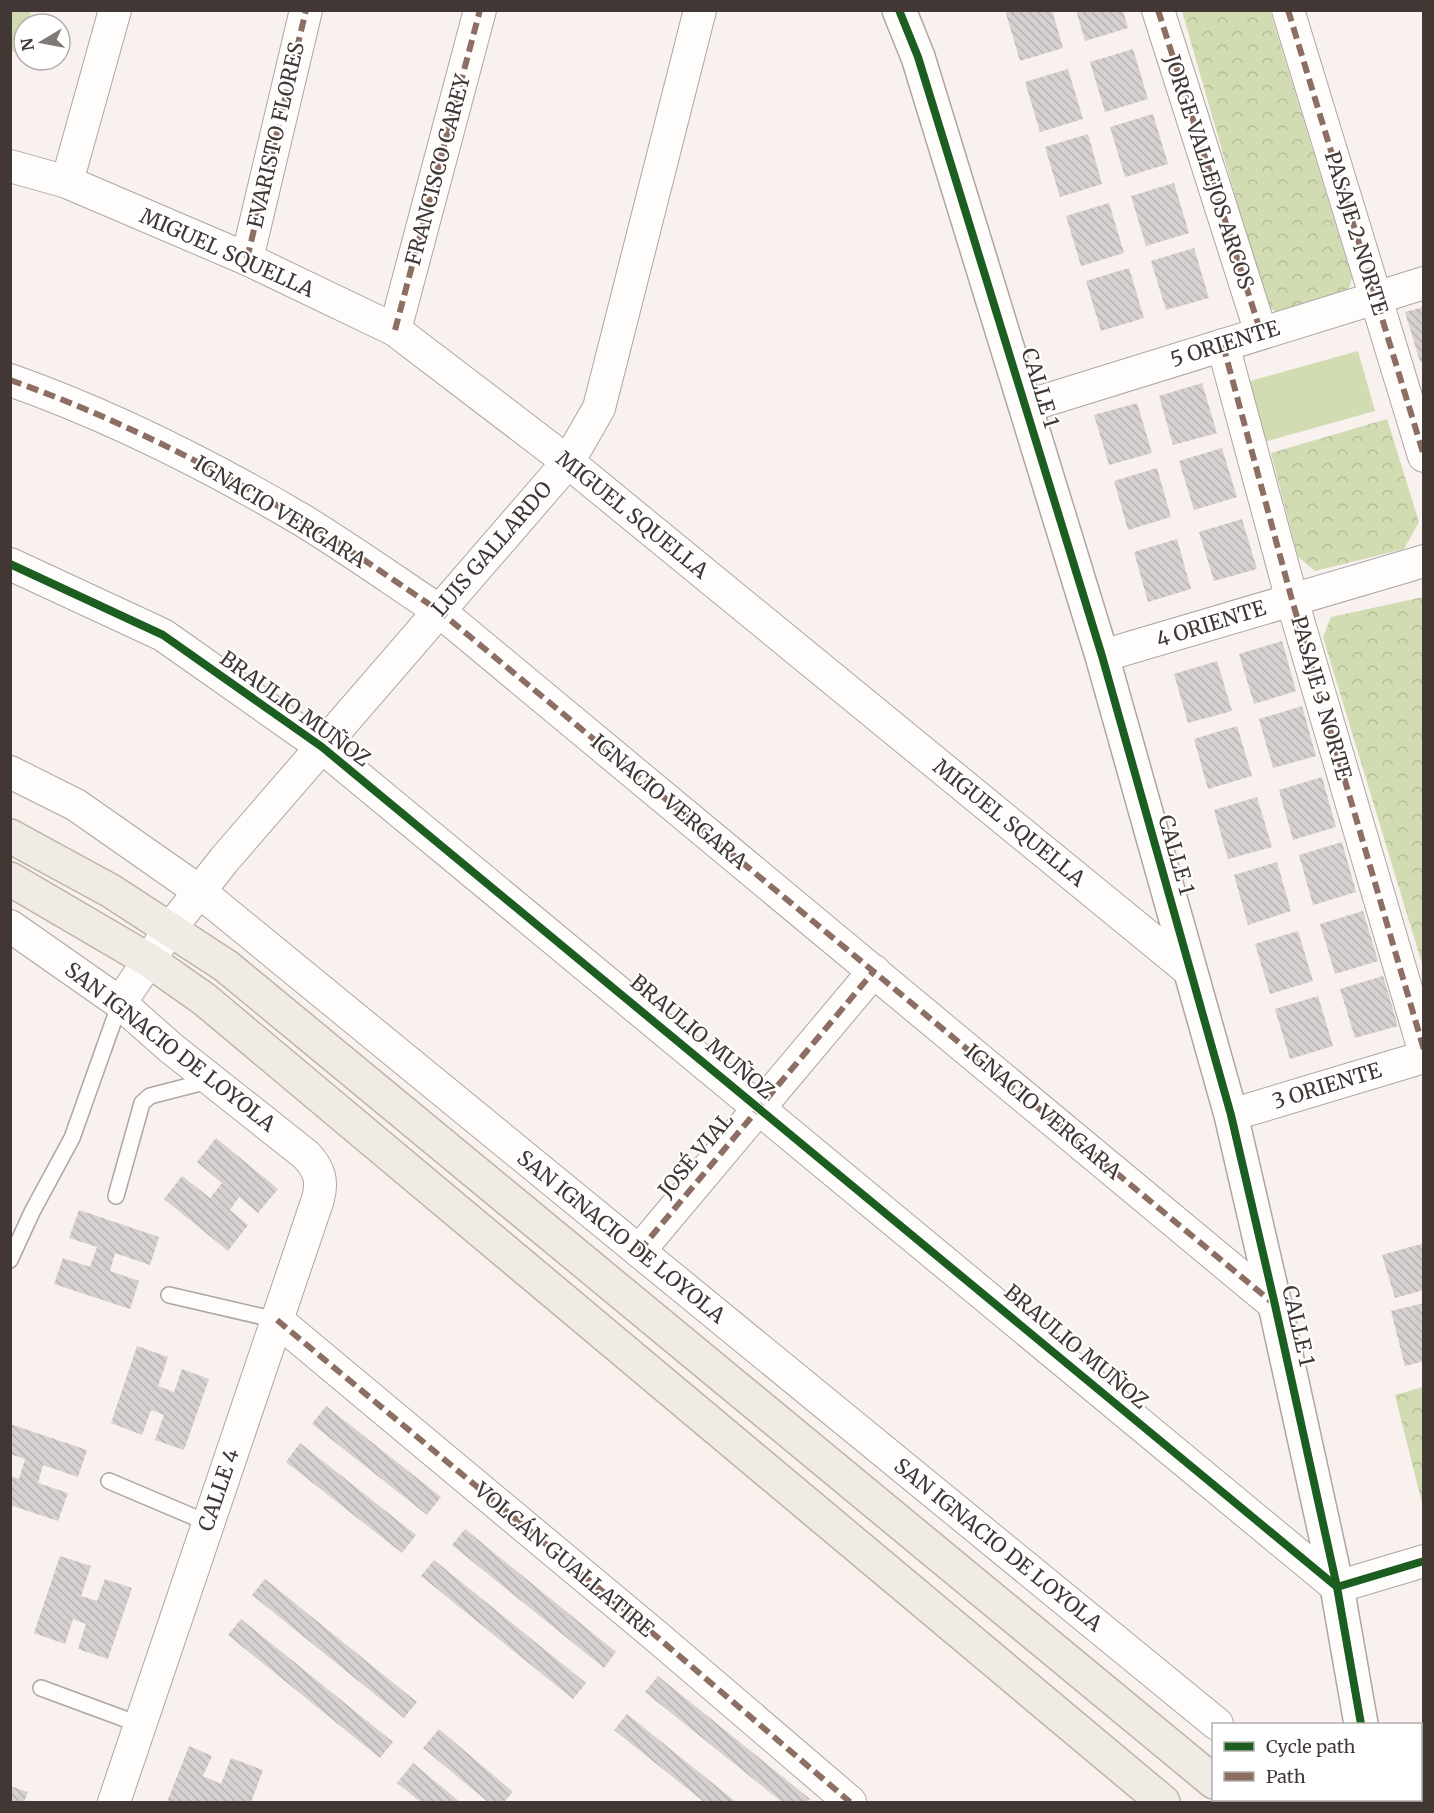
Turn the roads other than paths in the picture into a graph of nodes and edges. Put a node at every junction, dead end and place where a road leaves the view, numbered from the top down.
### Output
1 (115, 10) edge
2 (306, 10) edge
3 (480, 10) edge
4 (700, 10) edge
5 (899, 10) edge
6 (1158, 10) edge
7 (1288, 10) edge
8 (10, 166) edge
9 (67, 182) junction
10 (247, 259) junction
11 (1424, 283) edge
12 (1376, 297) junction
13 (395, 330) junction
14 (1260, 333) junction
15 (1222, 345) junction
16 (10, 380) edge
17 (1027, 406) junction
18 (1424, 456) edge
19 (568, 462) junction
20 (1424, 561) edge
21 (10, 564) edge
22 (1292, 600) junction
23 (438, 610) junction
24 (1102, 656) junction
25 (321, 747) junction
26 (10, 772) edge
27 (10, 836) edge
28 (10, 879) edge
29 (200, 891) junction
30 (11, 928) edge
31 (170, 929) junction
32 (150, 962) junction
33 (874, 971) junction
34 (1190, 971) junction
35 (120, 1003) junction
36 (1424, 1050) edge
37 (1424, 1057) edge
38 (212, 1080) junction
39 (759, 1108) junction
40 (1231, 1115) junction
41 (321, 1178) joint
42 (116, 1196) dead end
43 (639, 1251) junction
44 (10, 1260) edge
45 (169, 1295) dead end
46 (1275, 1305) junction
47 (277, 1320) junction
48 (109, 1481) dead end
49 (208, 1523) junction
50 (1424, 1561) edge
51 (1337, 1587) junction
52 (41, 1688) dead end
53 (1215, 1723) edge
54 (1361, 1723) edge
55 (141, 1725) junction
56 (1212, 1780) edge
57 (114, 1803) edge
58 (850, 1803) edge
59 (1163, 1803) edge

1 - 9 street
2 - 10 street, EVARISTO FLORES
3 - 13 street, FRANCISCO CAREY
4 - 19 street, LUIS GALLARDO
5 - 17 street, CALLE 1
6 - 14 street, JORGE VALLEJOS ARCOS
7 - 12 street, PASAJE 2 NORTE
8 - 9 street, MIGUEL SQUELLA
9 - 10 street, MIGUEL SQUELLA
10 - 13 street, MIGUEL SQUELLA
11 - 12 street, 5 ORIENTE
12 - 14 street, 5 ORIENTE
12 - 18 street, PASAJE 2 NORTE
13 - 19 street, MIGUEL SQUELLA
14 - 15 street, 5 ORIENTE
15 - 17 street, 5 ORIENTE
15 - 22 street, PASAJE 3 NORTE
16 - 23 street, IGNACIO VERGARA
17 - 24 street, CALLE 1
19 - 23 street, LUIS GALLARDO
19 - 34 street, MIGUEL SQUELLA
20 - 22 street, 4 ORIENTE
21 - 25 street, BRAULIO MUÑOZ
22 - 24 street, 4 ORIENTE
22 - 36 street, PASAJE 3 NORTE
23 - 25 street, LUIS GALLARDO
23 - 33 street, IGNACIO VERGARA
24 - 34 street, CALLE 1
25 - 29 street, LUIS GALLARDO
25 - 39 street, BRAULIO MUÑOZ
26 - 29 street, SAN IGNACIO DE LOYOLA
27 - 31 main road, SAN IGNACIO DE LOYOLA
28 - 32 main road
29 - 31 street, LUIS GALLARDO
29 - 43 street, SAN IGNACIO DE LOYOLA
30 - 35 street, SAN IGNACIO DE LOYOLA
31 - 32 street, LUIS GALLARDO
31 - 56 main road, SAN IGNACIO DE LOYOLA
32 - 35 street, LUIS GALLARDO
32 - 59 main road
33 - 39 street, JOSÉ VIAL
33 - 46 street, IGNACIO VERGARA
34 - 40 street, CALLE 1
35 - 38 street, SAN IGNACIO DE LOYOLA
35 - 44 lane
37 - 40 street, 3 ORIENTE
38 - 41 street, SAN IGNACIO DE LOYOLA
38 - 42 lane
39 - 43 street, JOSÉ VIAL
39 - 51 street, BRAULIO MUÑOZ
40 - 46 street, CALLE 1
41 - 47 street, CALLE 4
43 - 53 street, SAN IGNACIO DE LOYOLA
45 - 47 lane
46 - 51 street, CALLE 1
47 - 49 street, CALLE 4
47 - 58 street, VOLCÁN GUALLATIRE
48 - 49 lane
49 - 55 street, CALLE 4
50 - 51 street
51 - 54 street, CALLE 1
52 - 55 lane
55 - 57 street, CALLE 4

